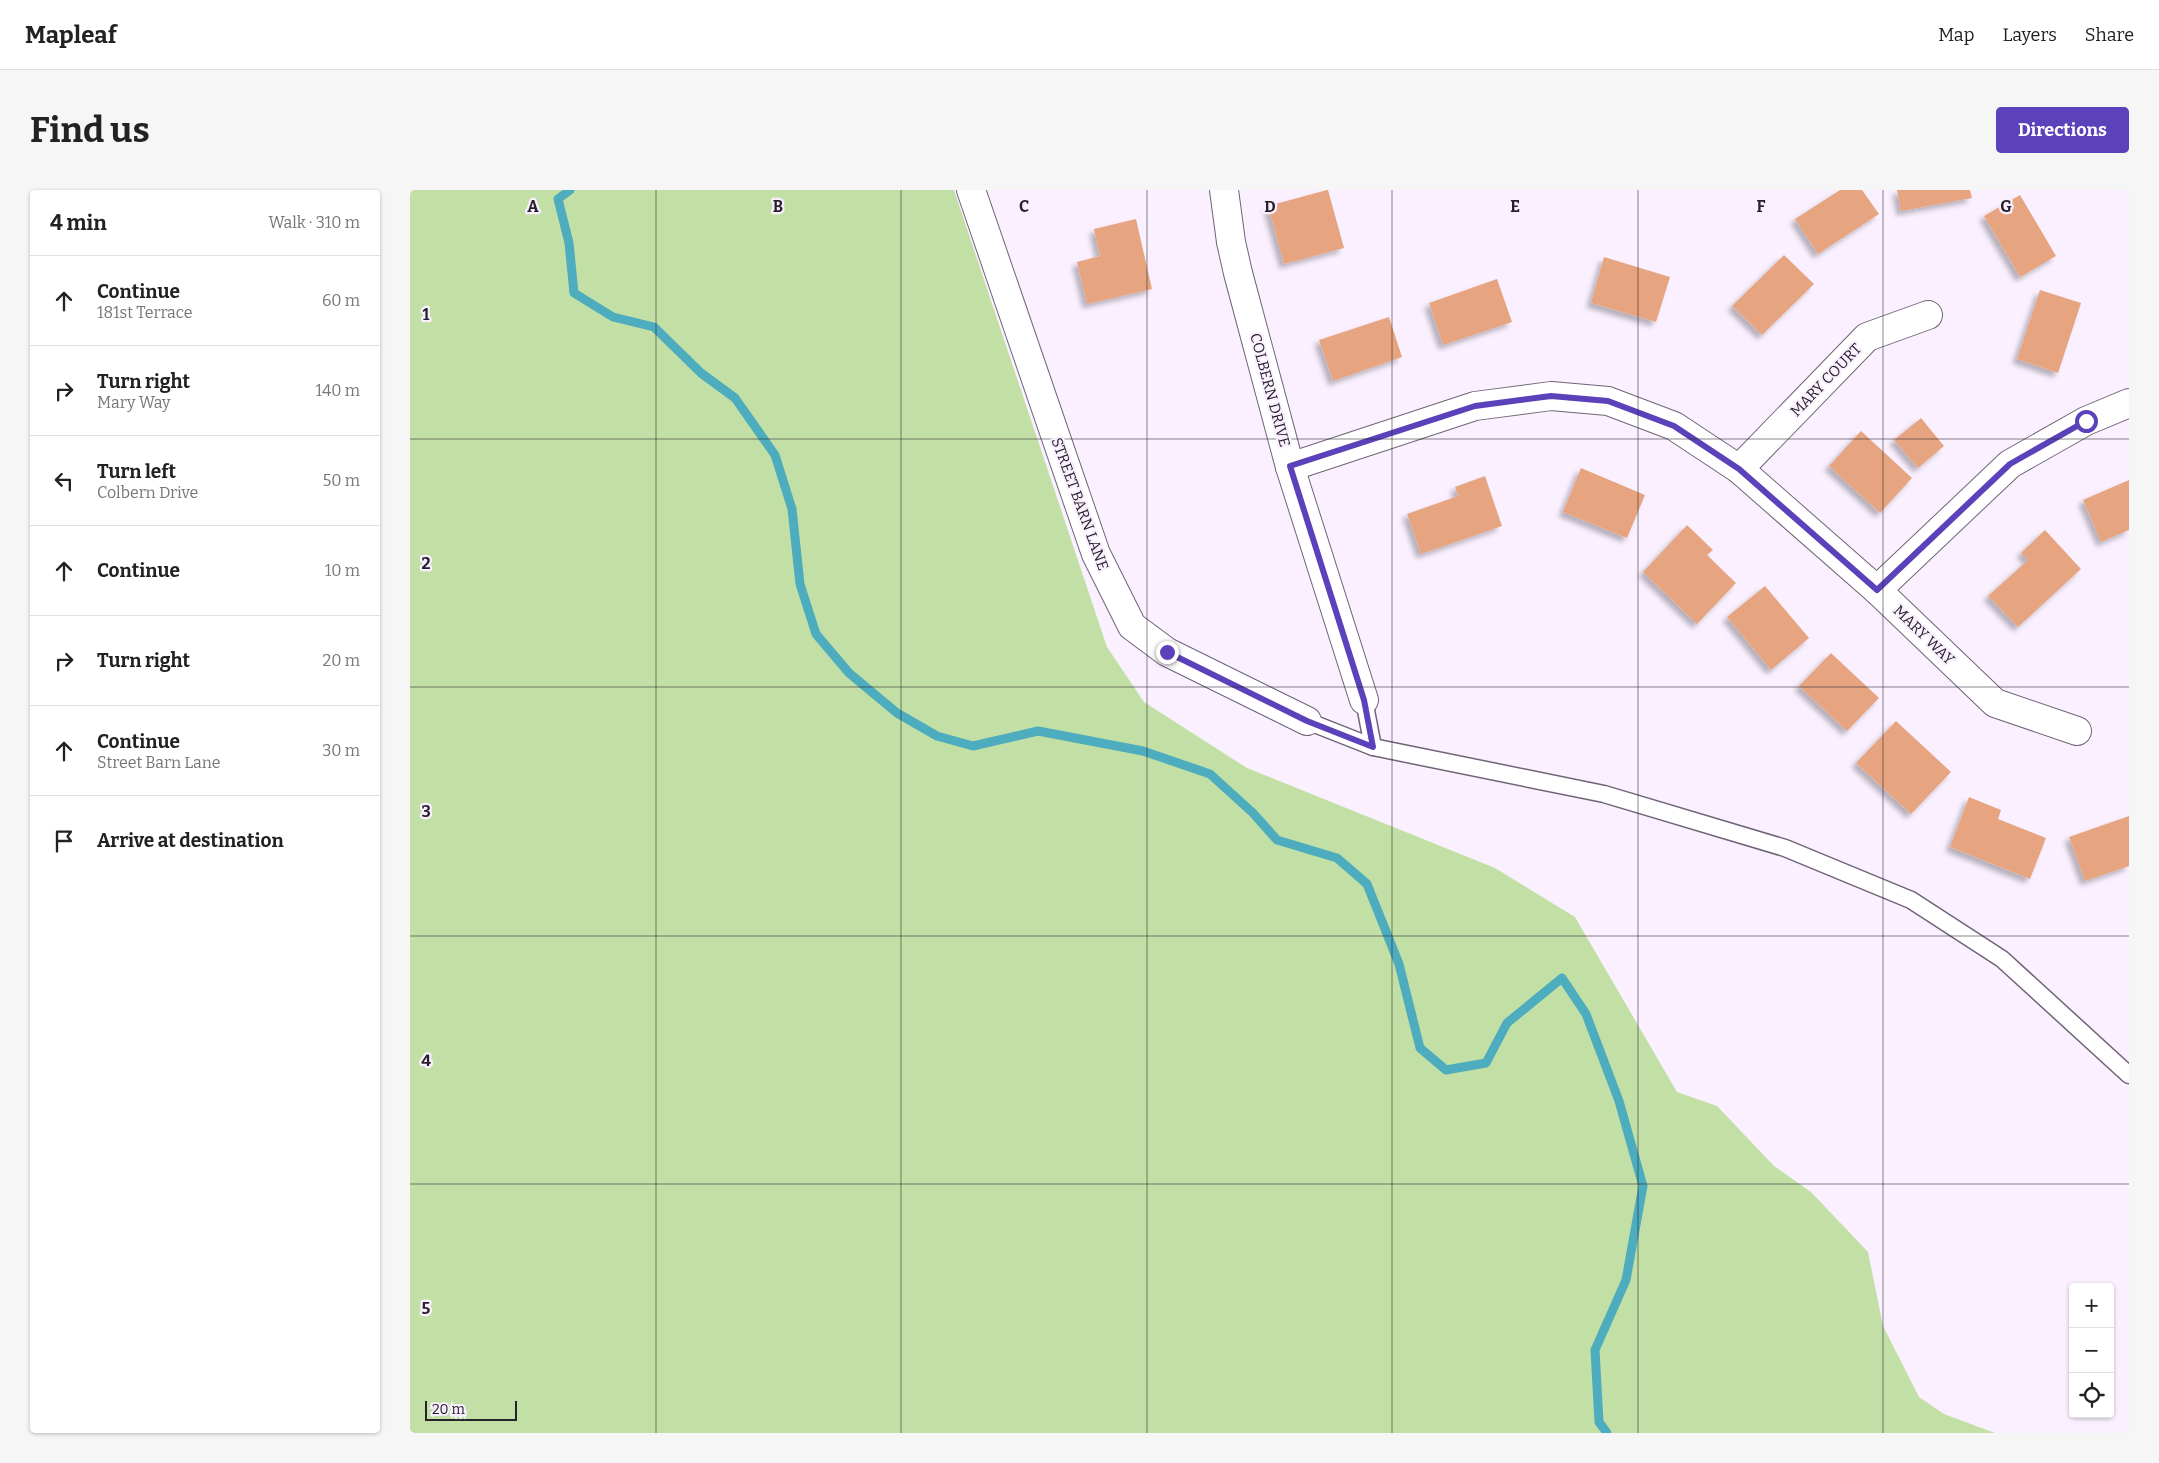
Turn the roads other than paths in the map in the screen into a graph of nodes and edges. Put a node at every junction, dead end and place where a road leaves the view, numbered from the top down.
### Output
1 (972, 190) edge
2 (1224, 190) edge
3 (1928, 315) dead end
4 (2129, 403) edge
5 (1290, 466) junction
6 (1739, 469) junction
7 (1877, 590) junction
8 (1364, 700) joint
9 (1307, 721) joint
10 (2077, 731) dead end
11 (1373, 747) junction
12 (2129, 1074) edge

1 - 9 street, STREET BARN LANE
2 - 5 street, COLBERN DRIVE
3 - 6 street, MARY COURT
4 - 7 street
5 - 6 street, MARY WAY
5 - 8 street, COLBERN DRIVE
6 - 7 street, MARY WAY
7 - 10 street, MARY WAY
8 - 11 lane
9 - 11 lane
11 - 12 lane

